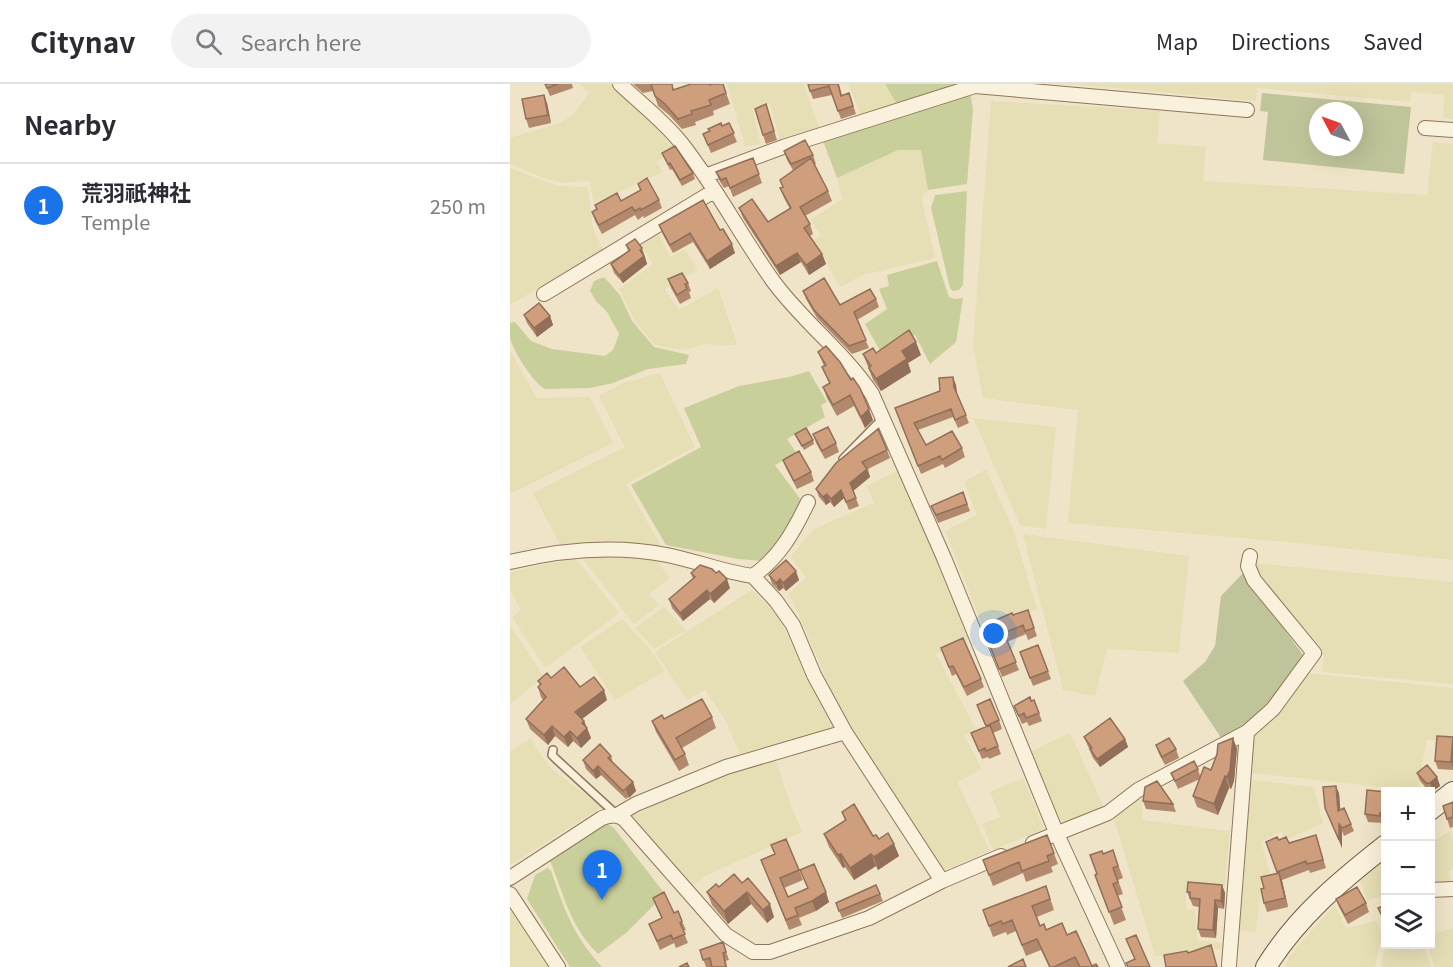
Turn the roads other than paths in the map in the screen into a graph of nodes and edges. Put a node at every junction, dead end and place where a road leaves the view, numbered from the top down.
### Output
1 (620, 84) edge
2 (975, 85) edge
3 (1247, 110) dead end
4 (1425, 128) dead end
5 (1453, 130) edge
6 (705, 176) junction
7 (714, 191) junction
8 (544, 294) dead end
9 (883, 417) junction
10 (836, 465) edge
11 (811, 499) dead end
12 (1250, 556) dead end
13 (510, 562) edge
14 (753, 576) junction
15 (845, 732) junction
16 (1247, 732) junction
17 (553, 750) dead end
18 (1453, 792) edge
19 (1435, 807) edge
20 (617, 815) junction
21 (1056, 832) junction
22 (1381, 849) edge
23 (510, 878) edge
24 (942, 881) junction
25 (1453, 889) edge
26 (1435, 891) edge
27 (510, 894) edge
28 (1231, 966) edge
29 (558, 967) edge
30 (1118, 967) edge
31 (1266, 967) edge

1 - 6 street
2 - 3 street
2 - 6 street
4 - 5 street
6 - 7 street
7 - 8 street
7 - 9 street
9 - 10 lane
9 - 21 street
11 - 14 street
12 - 16 street
13 - 14 street
14 - 15 street
15 - 20 street
15 - 24 street
16 - 21 street
16 - 28 street
17 - 20 lane
18 - 19 street
20 - 23 street
20 - 24 street
21 - 24 street
21 - 30 street
22 - 31 street
25 - 26 street
27 - 29 street

